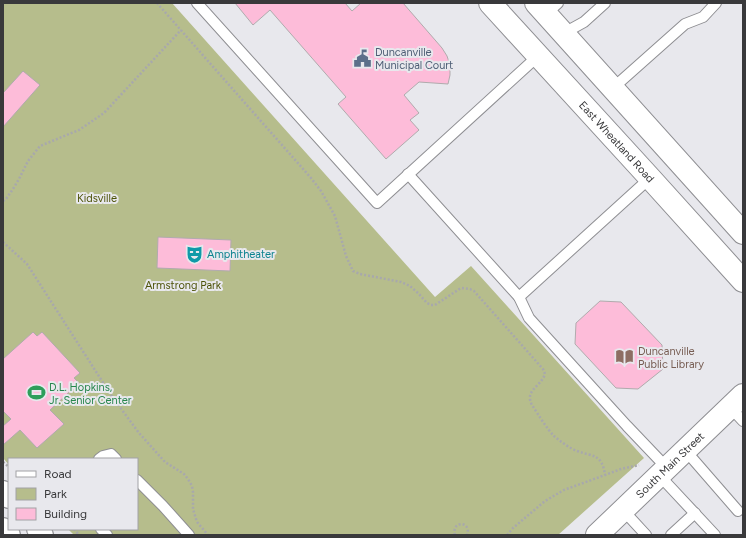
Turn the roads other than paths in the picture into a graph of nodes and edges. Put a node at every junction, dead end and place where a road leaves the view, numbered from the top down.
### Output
1 (197, 3) edge
2 (490, 3) edge
3 (604, 3) edge
4 (710, 5) edge
5 (547, 7) edge
6 (564, 33) junction
7 (538, 56) junction
8 (613, 88) junction
9 (408, 174) junction
10 (650, 178) junction
11 (743, 233) edge
12 (743, 281) edge
13 (518, 297) junction
14 (739, 408) edge
15 (685, 450) junction
16 (100, 458) edge
17 (115, 458) edge
18 (663, 471) junction
19 (138, 481) edge
20 (623, 510) junction
21 (738, 511) dead end
22 (695, 513) junction
23 (3, 528) edge
24 (10, 535) edge
25 (189, 535) edge
26 (597, 535) edge
27 (646, 535) edge
28 (671, 535) edge
29 (715, 535) edge

1 - 9 lane
2 - 7 main road, East Wheatland Road
3 - 6 lane
4 - 8 lane
5 - 6 main road
6 - 7 main road
6 - 8 main road
7 - 9 lane
7 - 10 main road, East Wheatland Road
8 - 11 main road
9 - 13 lane
10 - 12 main road, East Wheatland Road
10 - 13 lane
13 - 18 lane
14 - 15 main road, South Main Street
15 - 18 main road, South Main Street
15 - 21 lane
16 - 17 lane
18 - 20 main road, South Main Street
18 - 22 lane
19 - 25 lane
20 - 26 main road, South Main Street
20 - 27 lane
22 - 28 lane
22 - 29 lane
23 - 24 street

